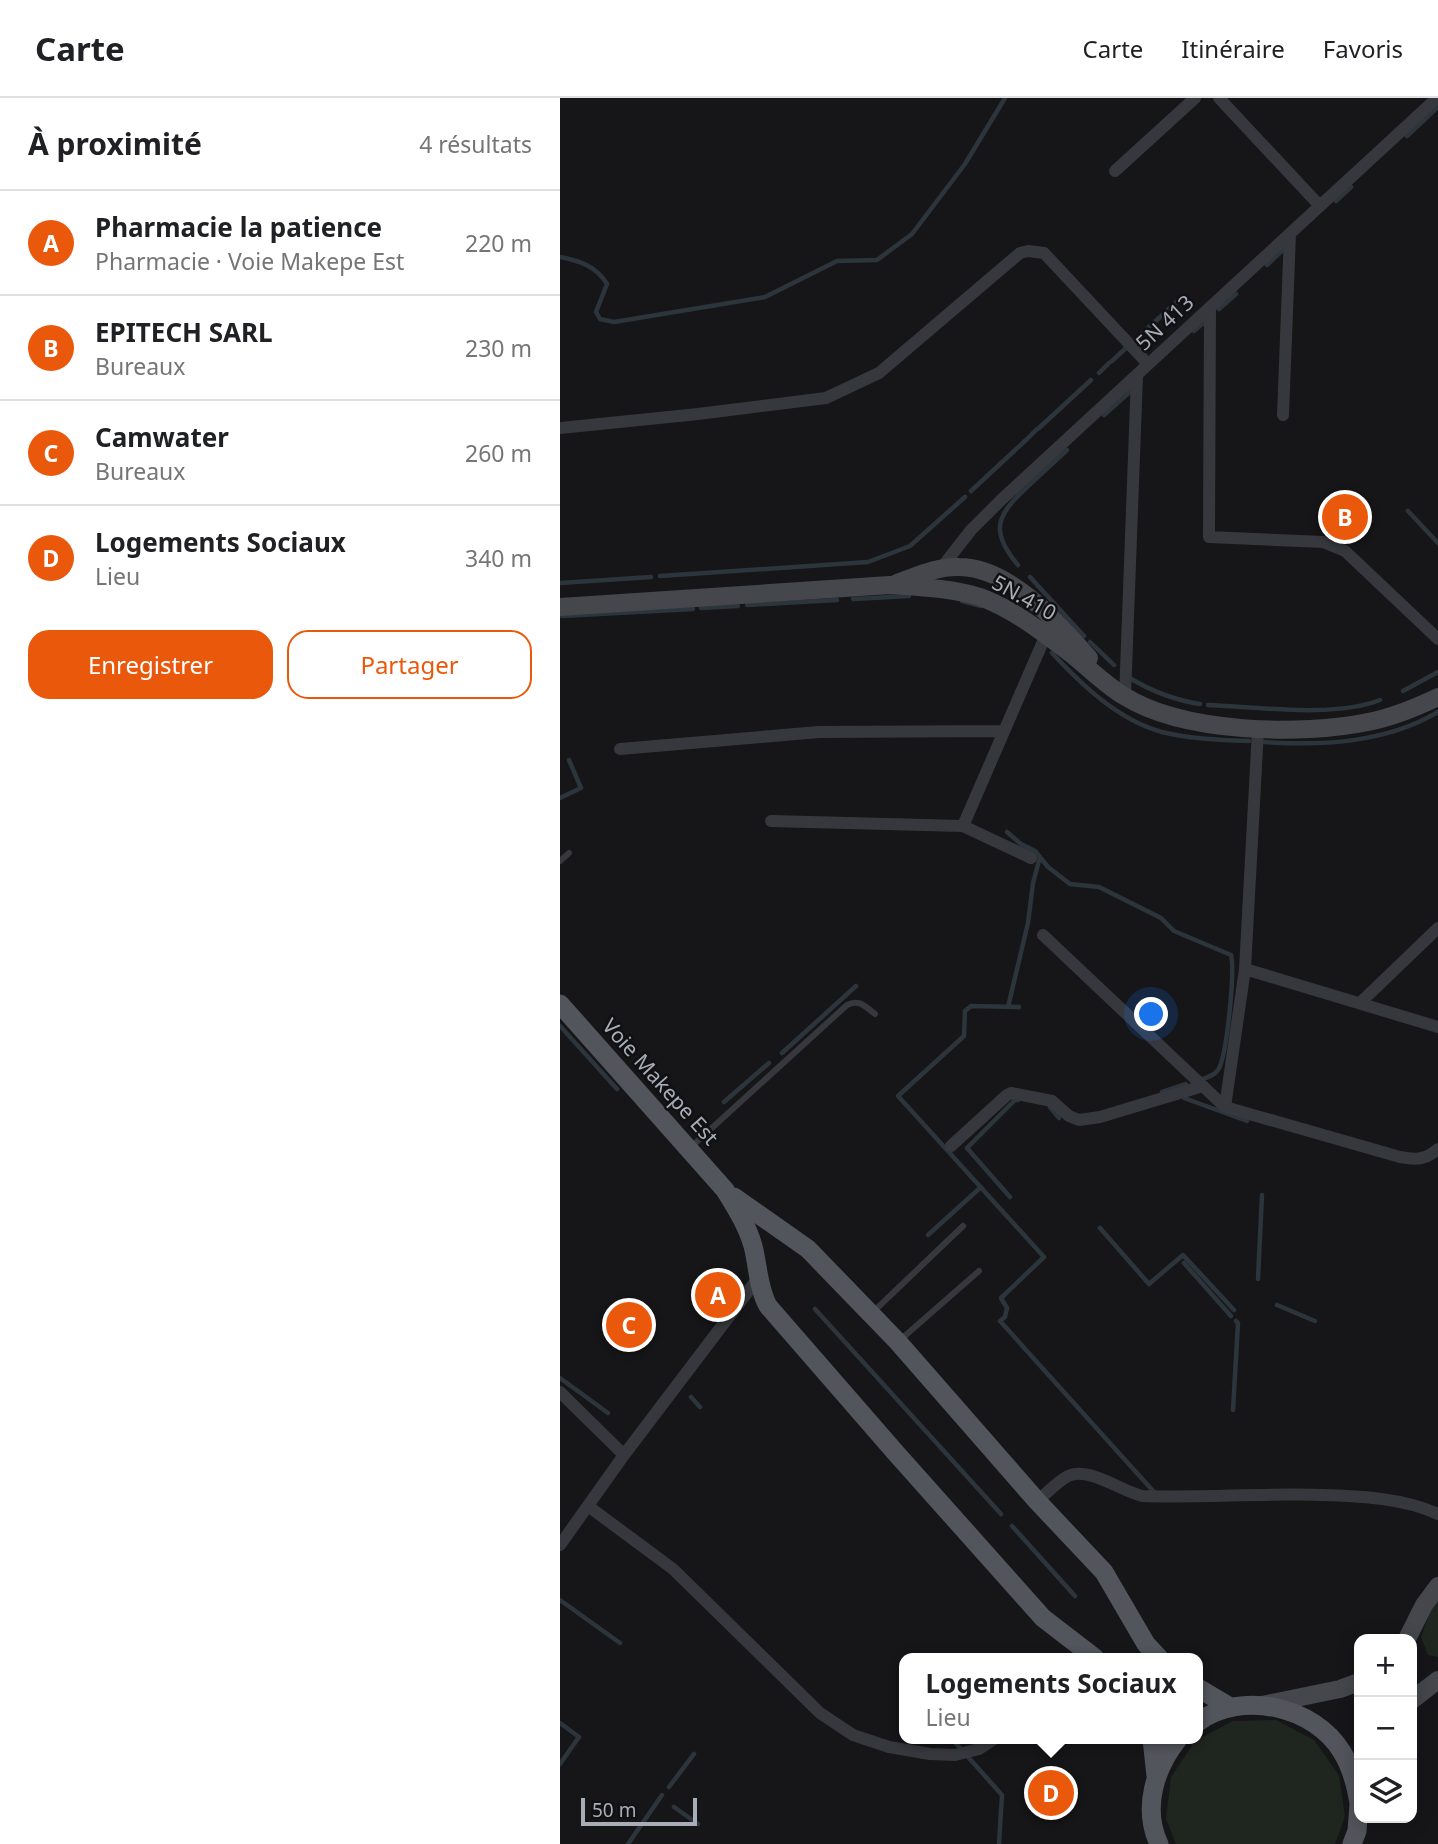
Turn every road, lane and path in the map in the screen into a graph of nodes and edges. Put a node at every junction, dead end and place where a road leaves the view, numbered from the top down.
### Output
1 (1195, 98) edge
2 (1219, 98) edge
3 (1437, 98) edge
4 (1115, 171) dead end
5 (1320, 206) junction
6 (1290, 234) junction
7 (1210, 307) junction
8 (1149, 364) junction
9 (1137, 376) junction
10 (1283, 415) dead end
11 (560, 428) edge
12 (939, 568) junction
13 (890, 585) junction
14 (935, 589) junction
15 (560, 607) edge
16 (1049, 628) junction
17 (1438, 639) edge
18 (1119, 692) junction
19 (1438, 697) edge
20 (1258, 730) junction
21 (1003, 731) junction
22 (620, 749) dead end
23 (771, 821) dead end
24 (964, 826) junction
25 (569, 853) dead end
26 (1031, 858) dead end
27 (560, 861) edge
28 (1438, 928) edge
29 (1043, 935) dead end
30 (1245, 969) junction
31 (1360, 1003) junction
32 (560, 1004) edge
33 (875, 1014) dead end
34 (1438, 1027) edge
35 (1203, 1086) junction
36 (1225, 1107) junction
37 (951, 1146) dead end
38 (689, 1148) junction
39 (1438, 1149) edge
40 (725, 1190) junction
41 (963, 1226) dead end
42 (979, 1271) dead end
43 (759, 1277) junction
44 (871, 1314) junction
45 (898, 1342) junction
46 (560, 1392) edge
47 (624, 1455) junction
48 (1037, 1501) junction
49 (588, 1506) junction
50 (1438, 1514) edge
51 (560, 1545) edge
52 (1438, 1586) edge
53 (1410, 1634) edge
54 (1083, 1653) edge
55 (1154, 1653) edge
56 (1438, 1680) edge
57 (1354, 1684) edge
58 (1203, 1691) edge
59 (1416, 1697) edge
60 (1262, 1705) junction
61 (1230, 1707) junction
62 (1203, 1720) edge
63 (986, 1744) edge
64 (1153, 1744) edge
65 (1174, 1744) edge
66 (1156, 1777) junction
67 (1354, 1777) edge
68 (1155, 1841) edge

1 - 4 street
2 - 5 street
3 - 5 street, 5N 413
5 - 6 street, 5N 413
6 - 7 street, 5N 413
6 - 10 street
7 - 8 street, 5N 413
7 - 17 street
8 - 9 street, 5N 413
8 - 11 street
9 - 12 street, 5N 413
9 - 18 street
12 - 13 street
12 - 14 street
12 - 16 street
13 - 14 street, 5N.410
13 - 15 street, 5N.410
14 - 16 street, 5N.410
16 - 18 street, 5N.410
16 - 21 street
18 - 20 street, 5N.410
19 - 20 street, 5N.410
20 - 30 street
21 - 22 street
21 - 24 street
23 - 24 street
24 - 26 street
25 - 27 lane
28 - 31 street
29 - 35 street
30 - 31 street
30 - 36 street
31 - 34 street
32 - 38 main road, Voie Makepe Est
33 - 38 lane
35 - 36 street
35 - 37 street
36 - 39 street
38 - 40 main road, Voie Makepe Est
40 - 43 main road
40 - 44 main road
41 - 44 lane
42 - 45 lane
43 - 47 street
43 - 54 main road
44 - 45 main road
45 - 48 main road
46 - 47 street
47 - 49 street
48 - 50 street
48 - 55 main road
49 - 51 street
49 - 63 street
52 - 53 street
56 - 59 street
57 - 60 street
58 - 61 main road
60 - 61 main road
60 - 67 main road
61 - 62 main road
64 - 66 main road
65 - 66 main road
66 - 68 main road

